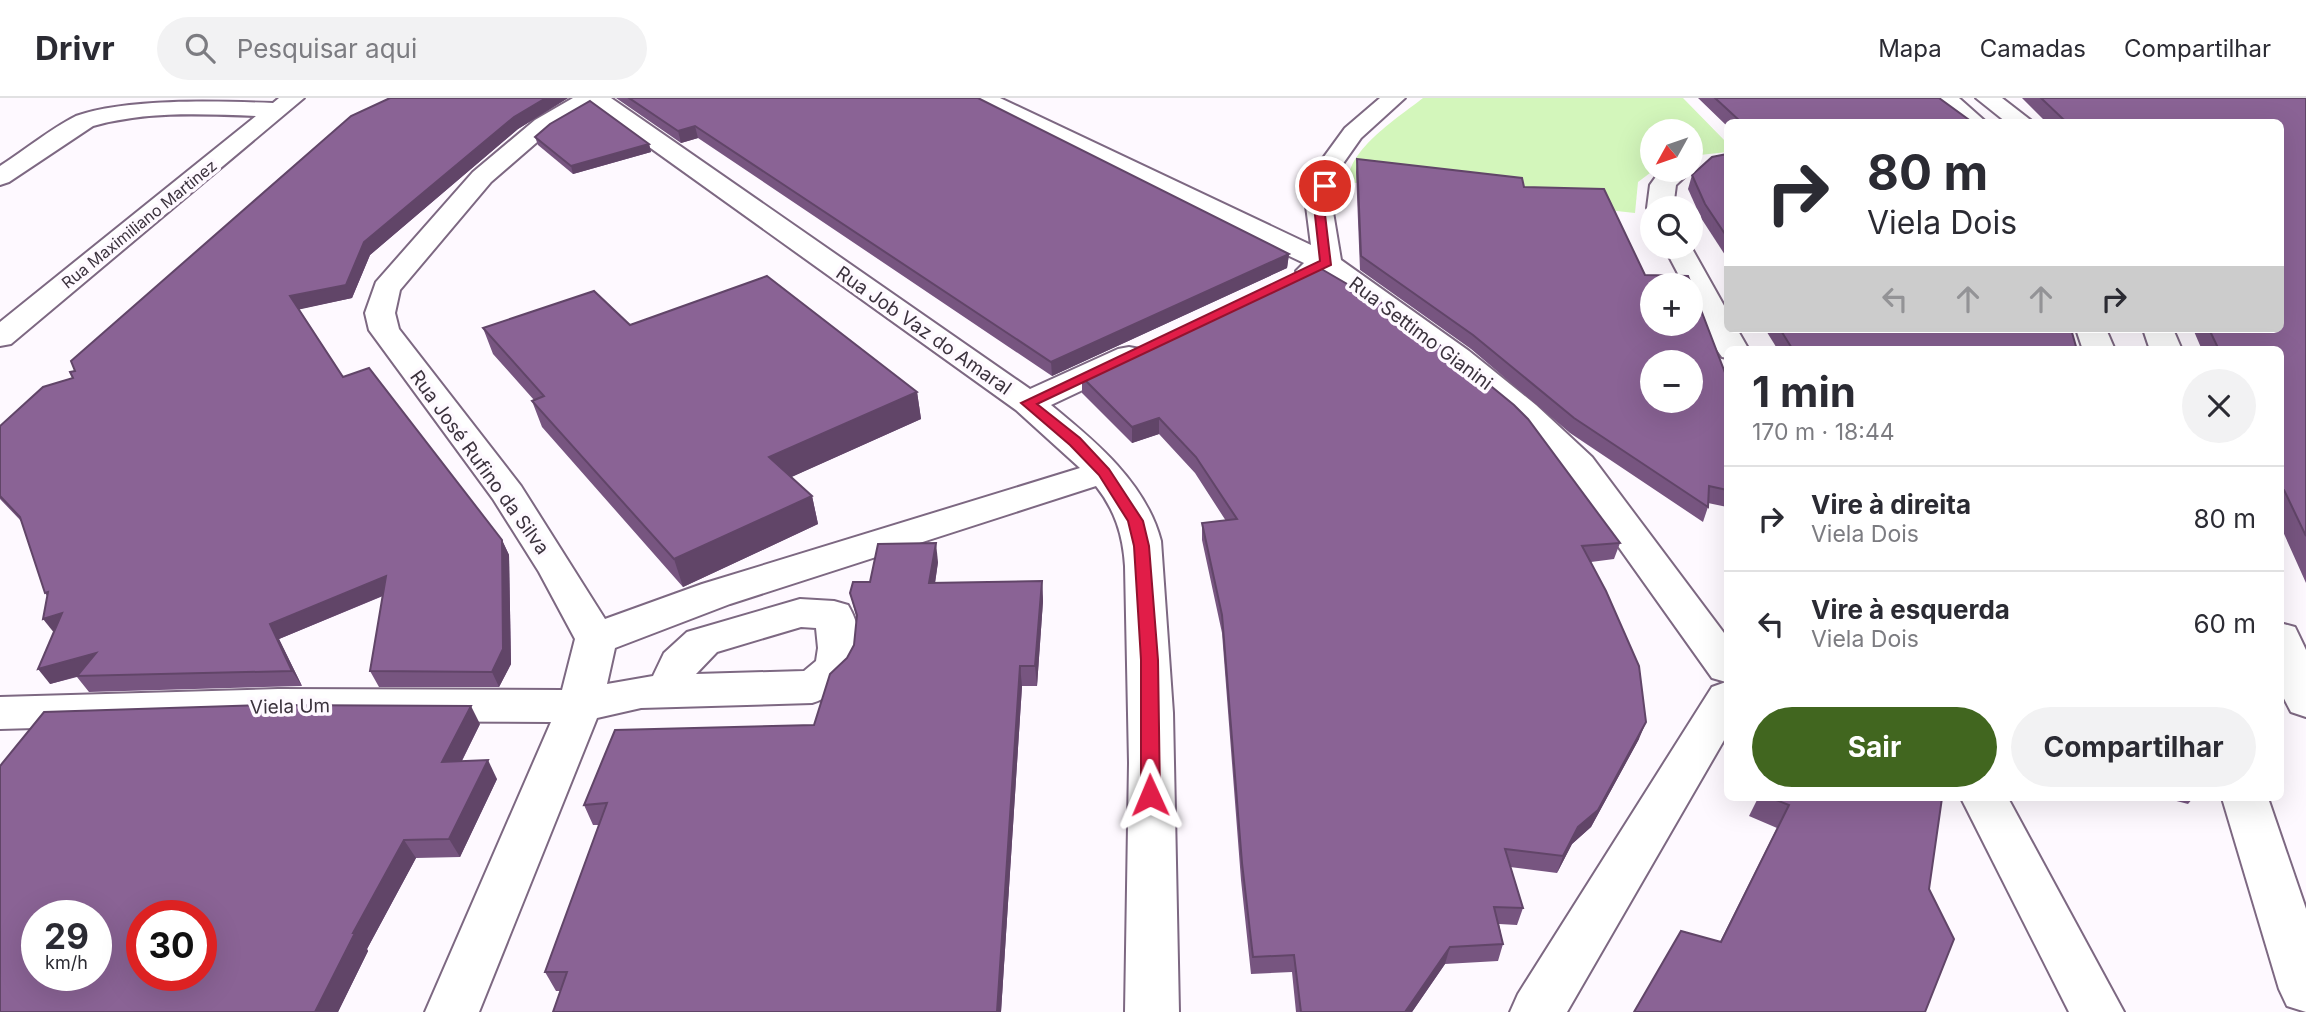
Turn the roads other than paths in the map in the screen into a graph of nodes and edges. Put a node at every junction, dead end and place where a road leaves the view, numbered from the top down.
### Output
1 (589, 98) edge
2 (596, 98) edge
3 (982, 98) edge
4 (1394, 98) edge
5 (1945, 98) edge
6 (1987, 98) edge
7 (285, 104) edge
8 (1971, 119) edge
9 (2017, 119) edge
10 (0, 177) edge
11 (1684, 259) edge
12 (1326, 263) junction
13 (1290, 280) edge
14 (0, 337) edge
15 (1153, 344) edge
16 (1731, 346) edge
17 (1028, 403) junction
18 (1104, 472) junction
19 (596, 639) junction
20 (2284, 647) edge
21 (1724, 663) edge
22 (669, 691) dead end
23 (2306, 701) edge
24 (1724, 703) edge
25 (580, 706) junction
26 (0, 713) edge
27 (1986, 801) edge
28 (2246, 801) edge
29 (2306, 989) edge
30 (452, 1012) edge
31 (1152, 1012) edge
32 (1537, 1012) edge
33 (2096, 1012) edge

1 - 19 street, Rua José Rufino da Silva
2 - 17 street, Rua Job Vaz do Amaral
3 - 12 street, Rua Settimo Gianini
4 - 12 street
5 - 8 street
6 - 9 street
7 - 10 street
7 - 14 street, Rua Maximiliano Martinez
11 - 16 street
12 - 13 street
12 - 21 street, Rua Settimo Gianini
15 - 17 street
17 - 18 street, Rua Job Vaz do Amaral
18 - 19 street
18 - 31 street, Rua Job Vaz do Amaral
19 - 25 street
20 - 23 street
22 - 25 street, Viela Um
24 - 32 street
25 - 26 street, Viela Um
25 - 30 street
27 - 33 street
28 - 29 street

